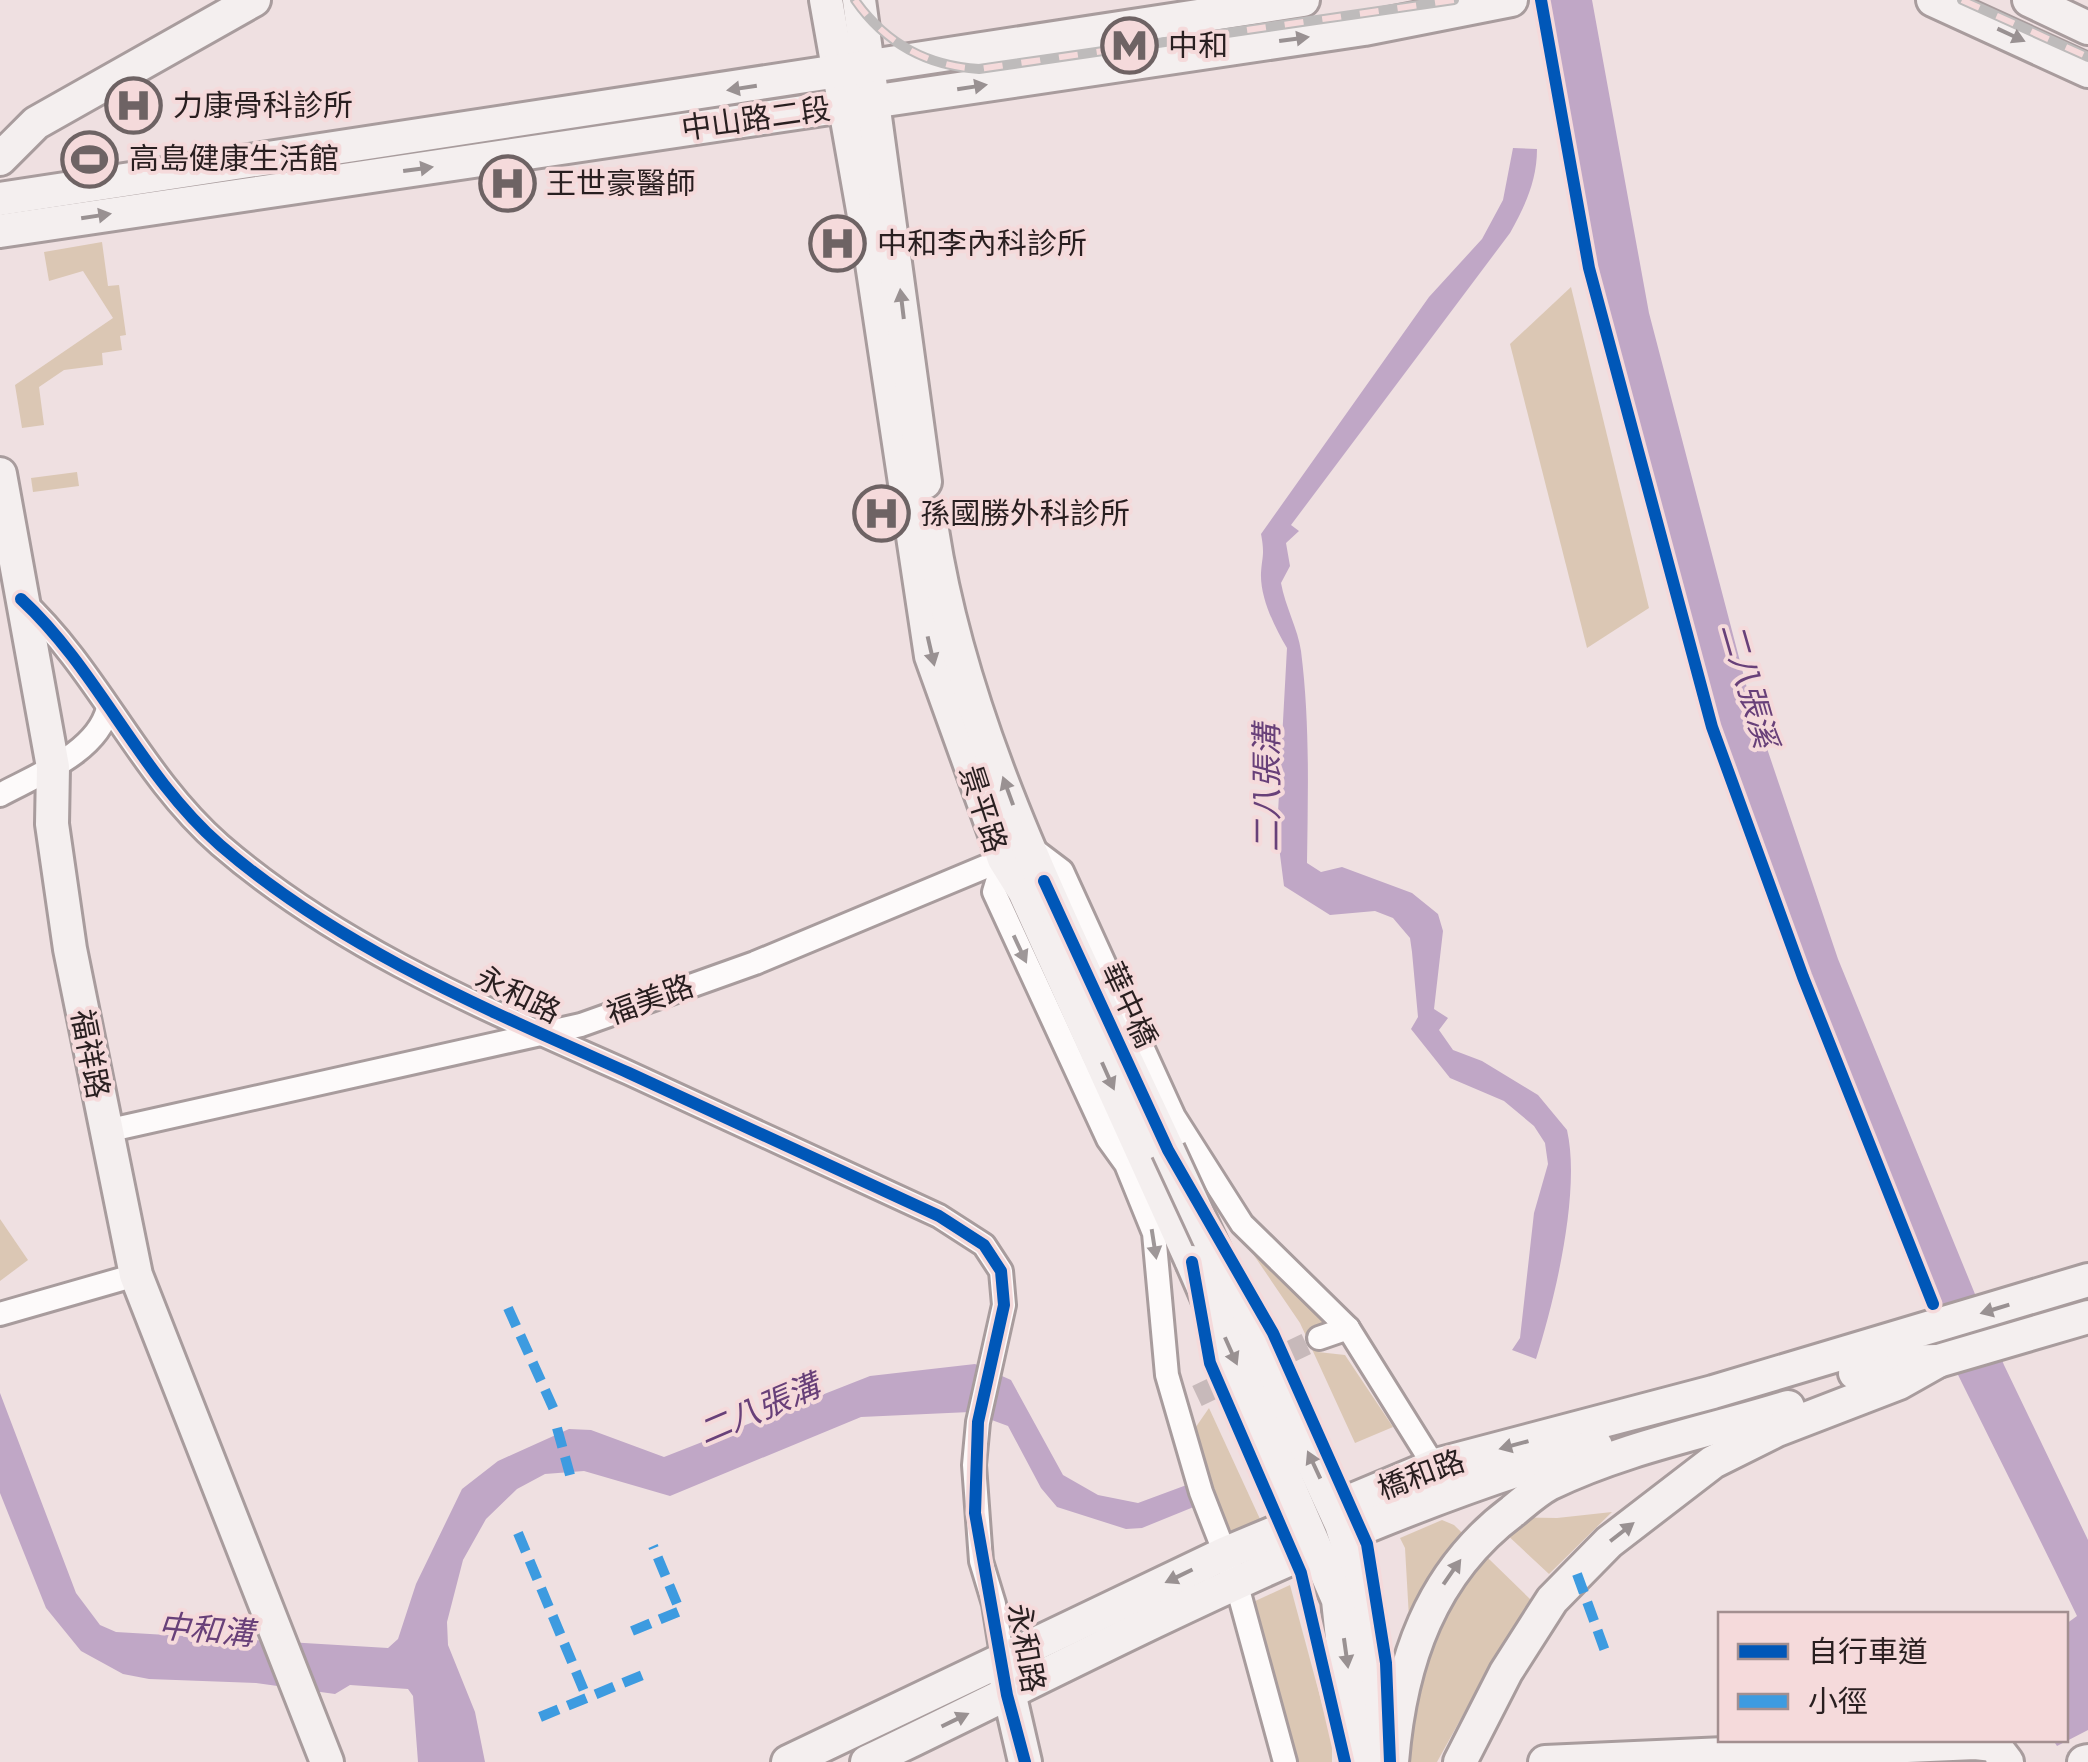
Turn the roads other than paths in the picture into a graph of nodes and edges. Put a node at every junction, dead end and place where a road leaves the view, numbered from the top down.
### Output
1 (254, 0) edge
2 (826, 0) edge
3 (859, 0) edge
4 (1303, 0) edge
5 (1511, 0) edge
6 (2029, 0) edge
7 (1945, 2) edge
8 (2088, 28) edge
9 (854, 70) junction
10 (2088, 70) edge
11 (860, 104) junction
12 (0, 159) edge
13 (0, 199) edge
14 (0, 231) edge
15 (0, 474) edge
16 (6, 548) edge
17 (21, 599) junction
18 (108, 708) junction
19 (53, 767) junction
20 (0, 795) edge
21 (1016, 852) junction
22 (1034, 886) junction
23 (542, 1035) junction
24 (106, 1130) junction
25 (136, 1275) junction
26 (2088, 1280) edge
27 (0, 1314) edge
28 (2088, 1317) edge
29 (1348, 1328) junction
30 (1319, 1338) tunnel mouth
31 (1938, 1360) junction
32 (1443, 1479) junction
33 (1231, 1568) junction
34 (1002, 1661) junction
35 (1007, 1695) junction
36 (327, 1762) edge
37 (788, 1762) edge
38 (868, 1762) edge
39 (1025, 1762) edge
40 (1284, 1762) edge
41 (1355, 1762) edge
42 (1379, 1762) edge
43 (1392, 1762) edge
44 (1461, 1762) edge
45 (1545, 1762) edge
46 (2007, 1762) edge

1 - 12 street
2 - 9 street, 景平路
3 - 9 street, 景平路
4 - 9 street, 中山路二段
11 -> 5 street, 中山路二段
6 - 8 street
7 -> 10 street
9 - 11 street, 景平路
9 -> 13 street, 中山路二段
14 -> 11 street, 中山路二段
11 - 21 street, 景平路
15 - 16 street, 福祥路
16 - 17 street, 福祥路
17 - 18 street, 永和路
17 - 19 street, 福祥路
18 - 19 street
18 - 23 street, 永和路
19 - 20 street
19 - 24 street, 福祥路
21 - 22 street, 華中橋
21 - 23 street, 福美路
21 - 29 street, 景平路
21 -> 33 street, 景平路
22 -> 41 street, 華中橋, bridge
42 -> 22 street, 華中橋, bridge
23 - 24 street, 福美路
23 - 34 street, 永和路
24 - 25 street, 福祥路
25 - 27 street
25 - 36 street, 福祥路
26 -> 32 street, 橋和路
28 - 31 street, 橋和路
29 - 30 street
29 - 32 street, 景平路
31 - 32 street, 橋和路
43 -> 31 street
44 -> 31 street, 橋和路
32 - 33 street, 橋和路
33 -> 34 street, 橋和路
33 - 35 street, 橋和路
33 - 40 street, 景平路
34 - 35 street, 永和路
34 - 37 street, 橋和路
38 -> 35 street, 橋和路
35 - 39 street, 永和路
45 - 46 street

